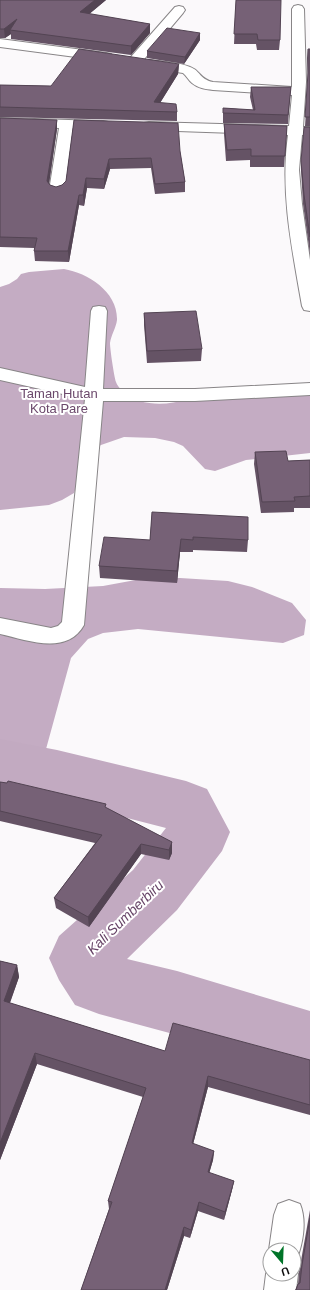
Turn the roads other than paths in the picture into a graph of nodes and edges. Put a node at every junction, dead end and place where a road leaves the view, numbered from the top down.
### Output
1 (298, 9) dead end
2 (179, 10) dead end
3 (0, 43) edge
4 (135, 61) junction
5 (299, 91) junction
6 (0, 122) edge
7 (67, 124) junction
8 (114, 125) edge
9 (138, 126) edge
10 (303, 130) edge
11 (57, 191) edge
12 (310, 304) edge
13 (99, 311) dead end
14 (0, 374) edge
15 (310, 389) edge
16 (94, 395) junction
17 (0, 626) edge
18 (289, 1214) dead end
19 (286, 1242) edge

1 - 5 street
2 - 4 street
3 - 4 street
4 - 5 street
5 - 10 street
6 - 7 street
7 - 8 street
7 - 11 street
9 - 10 street
10 - 12 street
13 - 16 street
14 - 16 street
15 - 16 street
16 - 17 street
18 - 19 street

